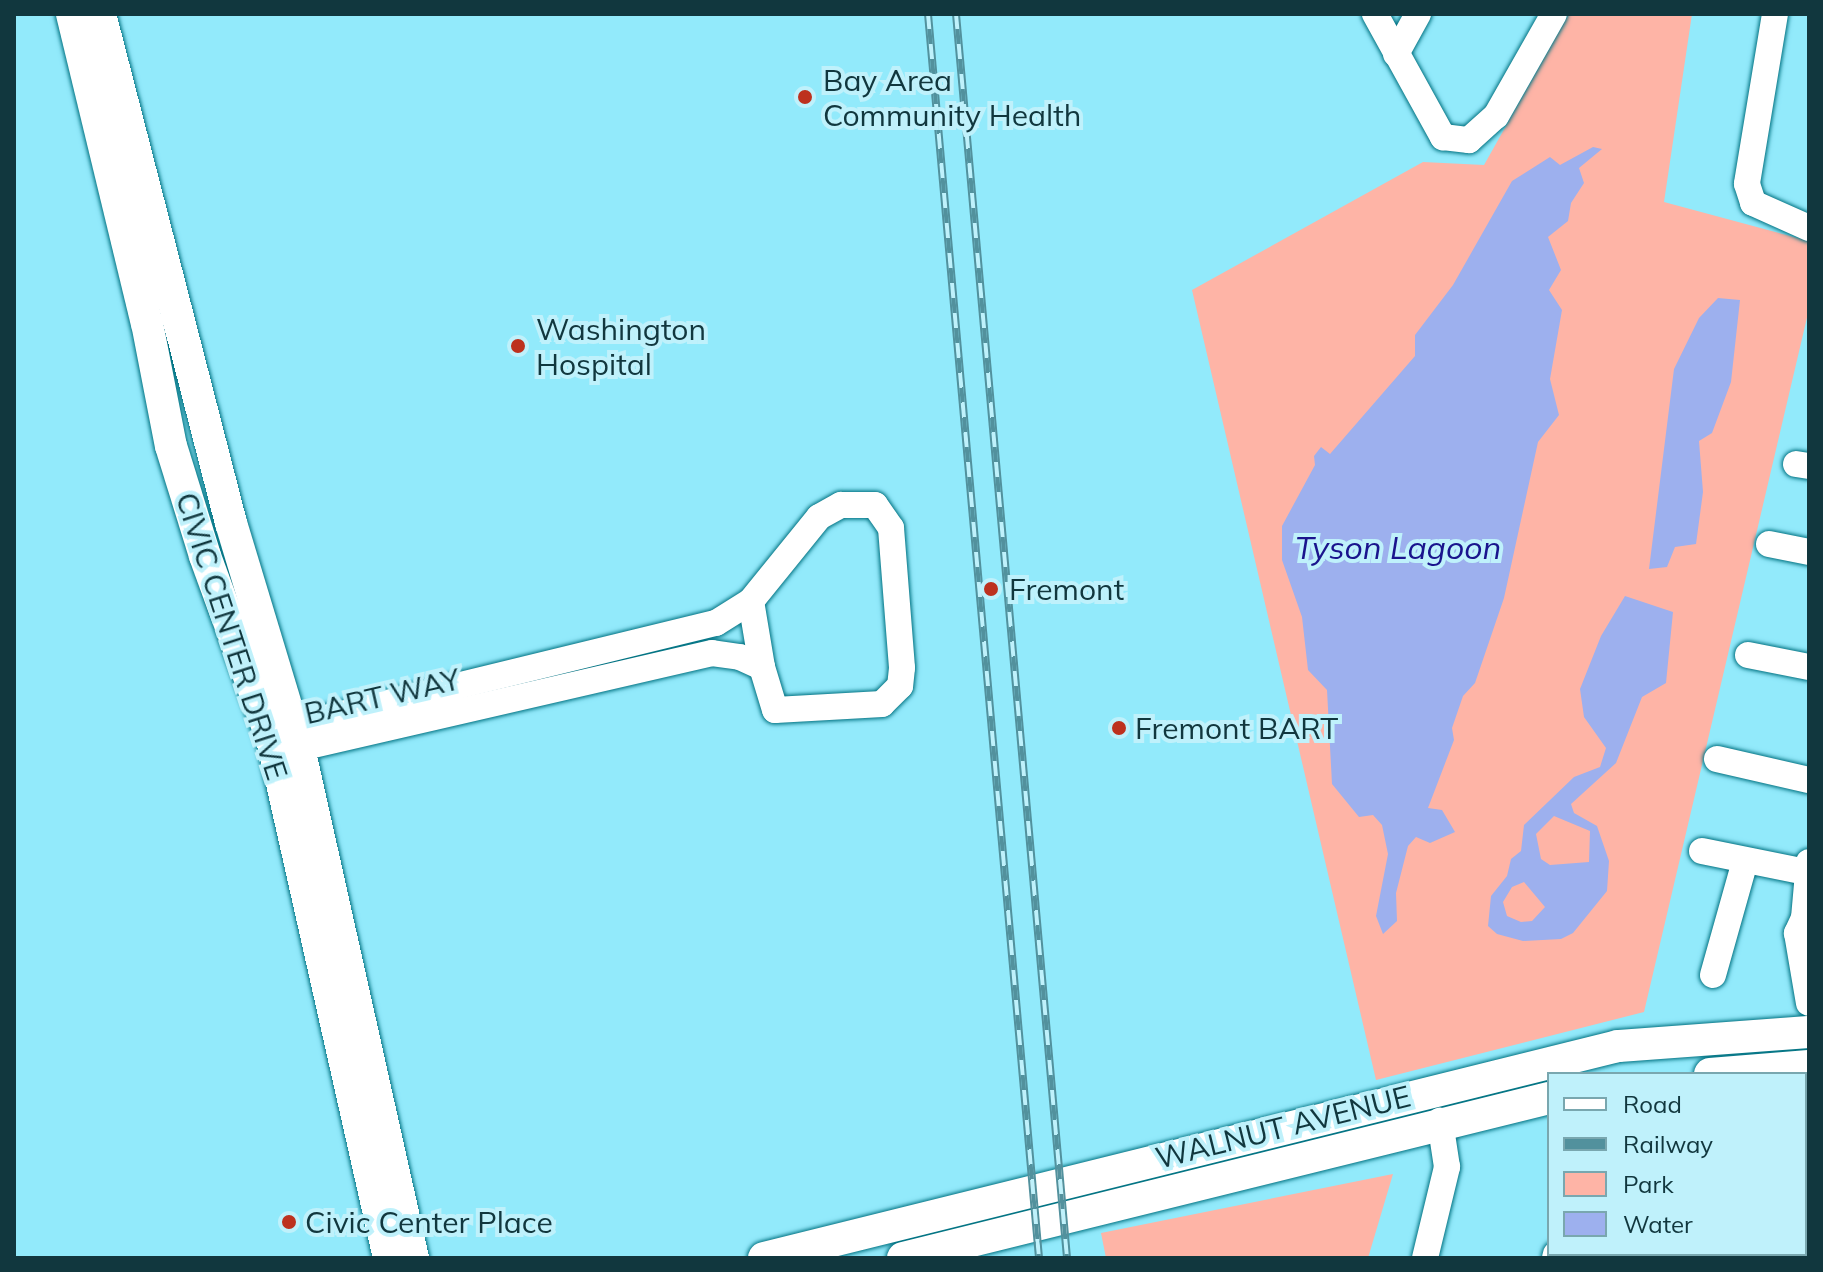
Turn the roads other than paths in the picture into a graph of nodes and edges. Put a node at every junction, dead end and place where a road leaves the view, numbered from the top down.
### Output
1 (1375, 14) edge
2 (1418, 14) edge
3 (1554, 14) edge
4 (1775, 14) edge
5 (94, 16) edge
6 (1396, 54) junction
7 (1809, 228) edge
8 (1769, 544) dead end
9 (1809, 552) edge
10 (751, 601) junction
11 (1748, 655) dead end
12 (762, 667) junction
13 (1809, 667) edge
14 (288, 737) junction
15 (1717, 759) dead end
16 (1809, 780) edge
17 (1702, 851) dead end
18 (1745, 861) junction
19 (1808, 867) edge
20 (1806, 920) edge
21 (1713, 975) dead end
22 (1809, 1003) edge
23 (1809, 1032) edge
24 (1809, 1066) edge
25 (1735, 1072) edge
26 (1547, 1098) edge
27 (1440, 1121) junction
28 (389, 1258) edge
29 (413, 1258) edge
30 (764, 1258) edge
31 (903, 1258) edge
32 (1425, 1258) edge

1 - 6 street
2 - 6 street
3 - 6 street
4 - 7 street
5 - 14 main road, CIVIC CENTER DRIVE
8 - 9 street
10 - 12 street, BART WAY
10 - 12 street, BART WAY
10 - 14 street, BART WAY
11 - 13 street
12 - 14 street, BART WAY
14 - 28 main road, CIVIC CENTER DRIVE
14 - 29 main road, CIVIC CENTER DRIVE
15 - 16 street
17 - 18 street
18 - 19 street
18 - 21 street
19 - 20 street
20 - 22 street
23 - 30 main road, WALNUT AVENUE
24 - 25 main road
26 - 27 main road, WALNUT AVENUE
27 - 31 main road, WALNUT AVENUE
27 - 32 street

